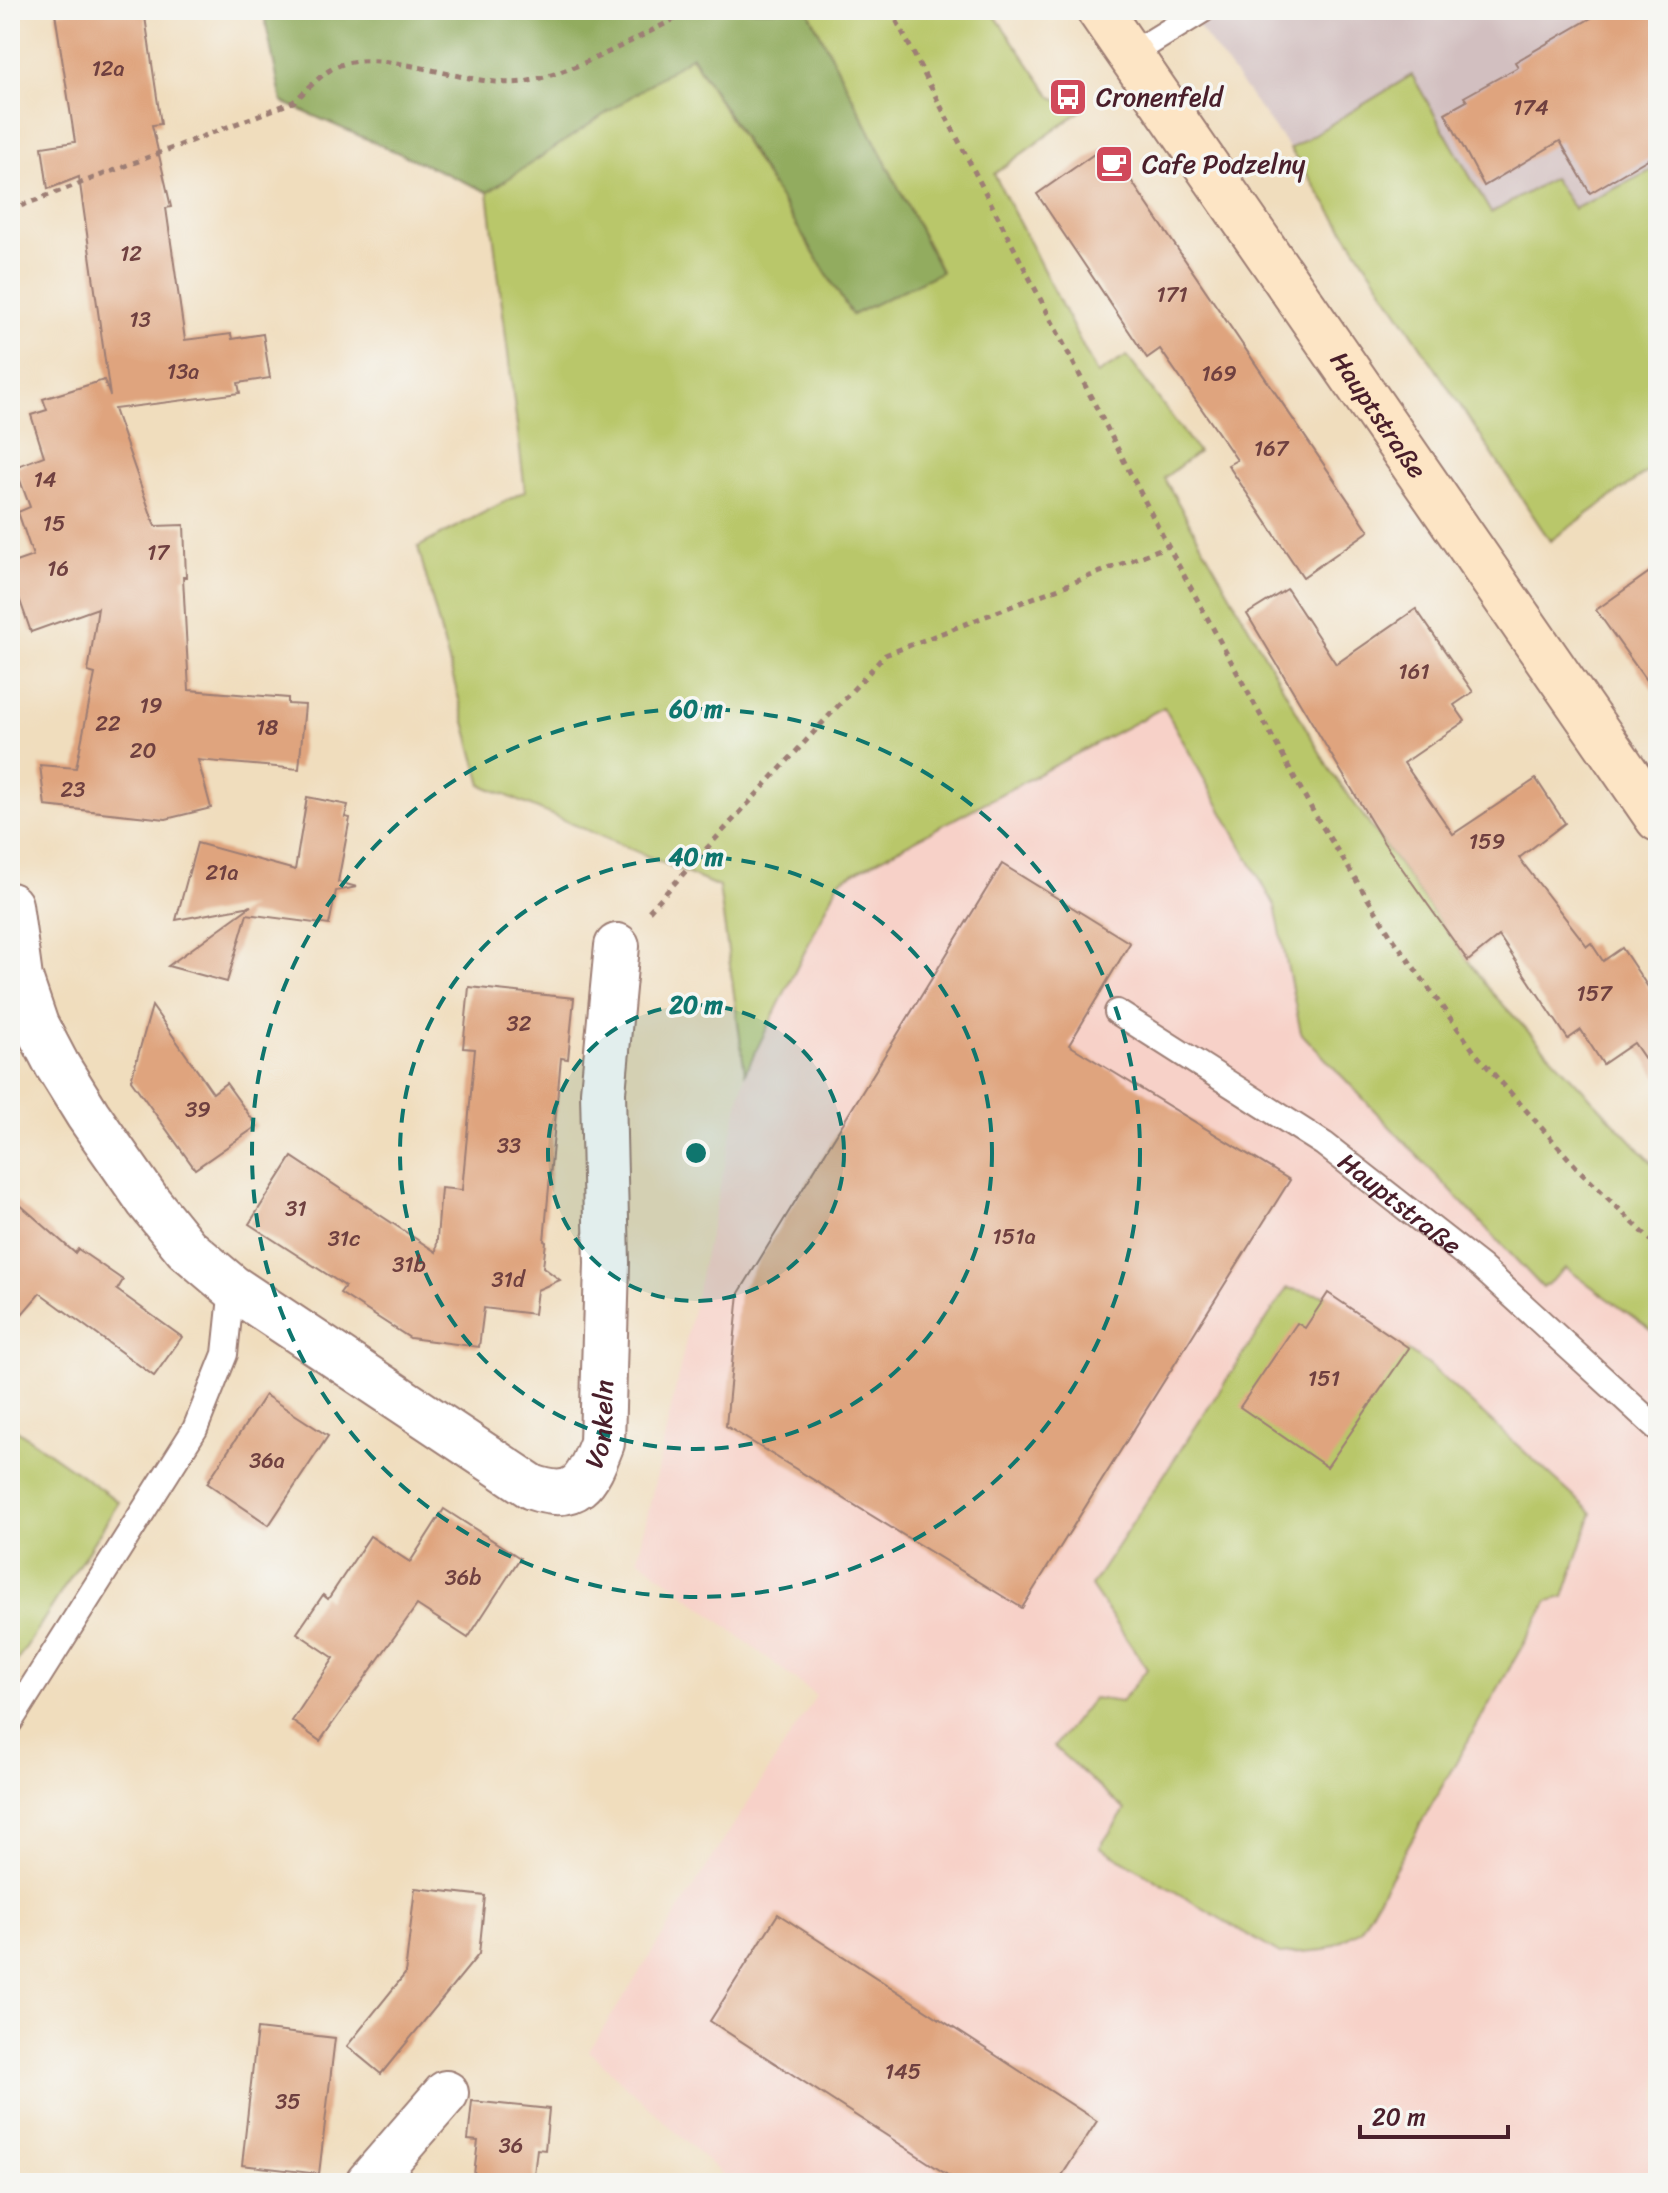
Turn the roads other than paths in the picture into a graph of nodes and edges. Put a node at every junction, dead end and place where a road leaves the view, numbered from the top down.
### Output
1 (1099, 10) edge
2 (1203, 10) edge
3 (1130, 55) junction
4 (1658, 819) edge
5 (10, 905) edge
6 (617, 946) road end
7 (15, 984) edge
8 (1117, 1012) dead end
9 (232, 1287) junction
10 (1658, 1429) edge
11 (10, 1722) edge
12 (446, 2093) dead end
13 (368, 2183) edge

1 - 3 main road, Hauptstraße
2 - 3 lane
3 - 4 main road, Hauptstraße
5 - 7 street, Vonkeln
6 - 9 street, Vonkeln
7 - 9 street, Vonkeln
8 - 10 lane, Hauptstraße
9 - 11 lane
12 - 13 street

